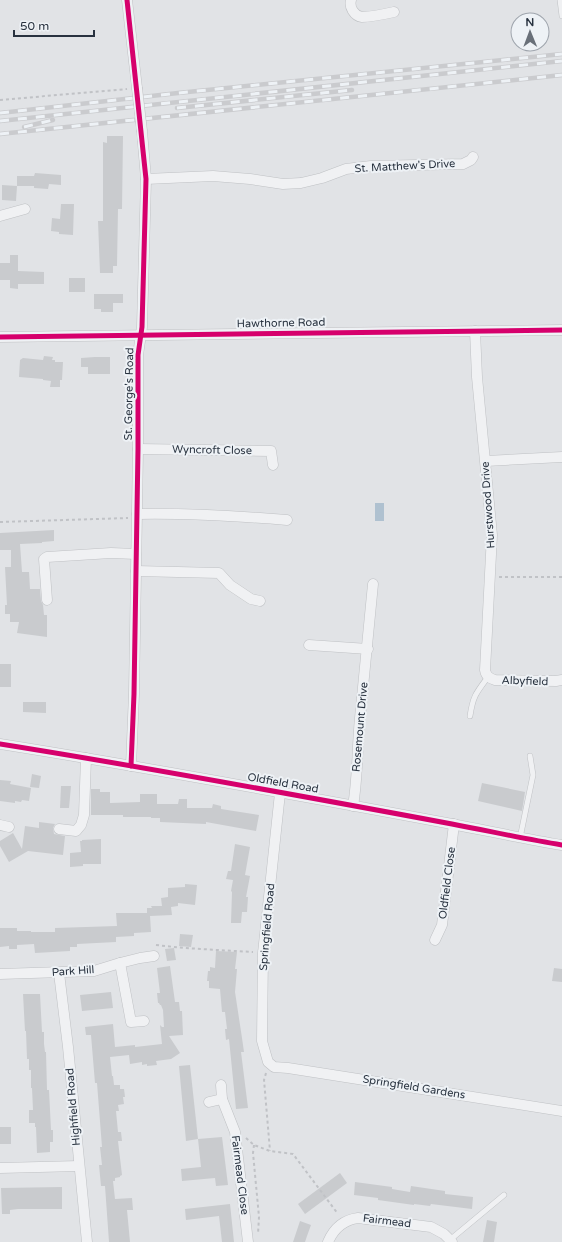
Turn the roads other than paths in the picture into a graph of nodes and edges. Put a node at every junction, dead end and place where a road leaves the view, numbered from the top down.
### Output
1 (128, 0) edge
2 (351, 0) edge
3 (560, 0) edge
4 (394, 12) dead end
5 (562, 16) edge
6 (473, 157) dead end
7 (146, 179) junction
8 (24, 209) dead end
9 (0, 216) edge
10 (562, 330) edge
11 (475, 331) junction
12 (140, 335) junction
13 (0, 337) edge
14 (138, 449) junction
15 (562, 457) edge
16 (486, 461) junction
17 (273, 465) dead end
18 (137, 514) junction
19 (287, 520) dead end
20 (136, 554) junction
21 (136, 571) junction
22 (373, 584) dead end
23 (47, 600) dead end
24 (260, 601) dead end
25 (309, 645) dead end
26 (368, 649) junction
27 (488, 677) junction
28 (562, 680) edge
29 (470, 716) dead end
30 (0, 744) edge
31 (530, 756) dead end
32 (86, 758) junction
33 (131, 766) junction
34 (280, 793) junction
35 (353, 806) junction
36 (454, 824) junction
37 (60, 829) dead end
38 (520, 838) junction
39 (562, 845) edge
40 (435, 940) dead end
41 (154, 956) road end
42 (120, 963) junction
43 (59, 973) junction
44 (0, 974) edge
45 (144, 1021) dead end
46 (268, 1062) joint
47 (221, 1085) dead end
48 (222, 1100) junction
49 (208, 1102) dead end
50 (562, 1111) edge
51 (79, 1166) junction
52 (0, 1168) edge
53 (504, 1195) dead end
54 (452, 1241) edge
55 (87, 1242) edge
56 (248, 1242) edge
57 (328, 1242) edge

1 - 7 street, St. George's Road, bridge
2 - 4 street
3 - 5 lane
6 - 7 street, St. Matthew's Drive
7 - 12 street, St. George's Road
8 - 9 street
10 - 11 street, Hawthorne Road
11 - 12 street, Hawthorne Road
11 - 16 street, Hurstwood Drive
12 - 13 street, Hawthorne Road
12 - 14 street, St. George's Road
14 - 17 street, Wyncroft Close
14 - 18 street, St. George's Road
15 - 16 street
16 - 27 street, Hurstwood Drive
18 - 19 street
18 - 20 street, St. George's Road
20 - 21 street, St. George's Road
20 - 23 street
21 - 24 street
21 - 33 street, St. George's Road
22 - 26 street, Rosemount Drive
25 - 26 street
26 - 35 street, Rosemount Drive
27 - 28 street, Albyfield
27 - 29 lane
30 - 32 street, Oldfield Road
31 - 38 lane
32 - 33 street, Oldfield Road
32 - 37 street
33 - 34 street, Oldfield Road
34 - 35 street, Oldfield Road
34 - 46 street, Springfield Road
35 - 36 street, Oldfield Road
36 - 38 street, Oldfield Road
36 - 40 street, Oldfield Close
38 - 39 street, Oldfield Road
41 - 42 street, Park Hill
42 - 43 street, Park Hill
42 - 45 street
43 - 44 street, Park Hill
43 - 51 street, Highfield Road
46 - 50 street, Springfield Gardens
47 - 48 street, Fairmead Close
48 - 49 street
48 - 56 street, Fairmead Close
51 - 52 street
51 - 55 street, Highfield Road
53 - 54 lane
54 - 57 street, Fairmead

